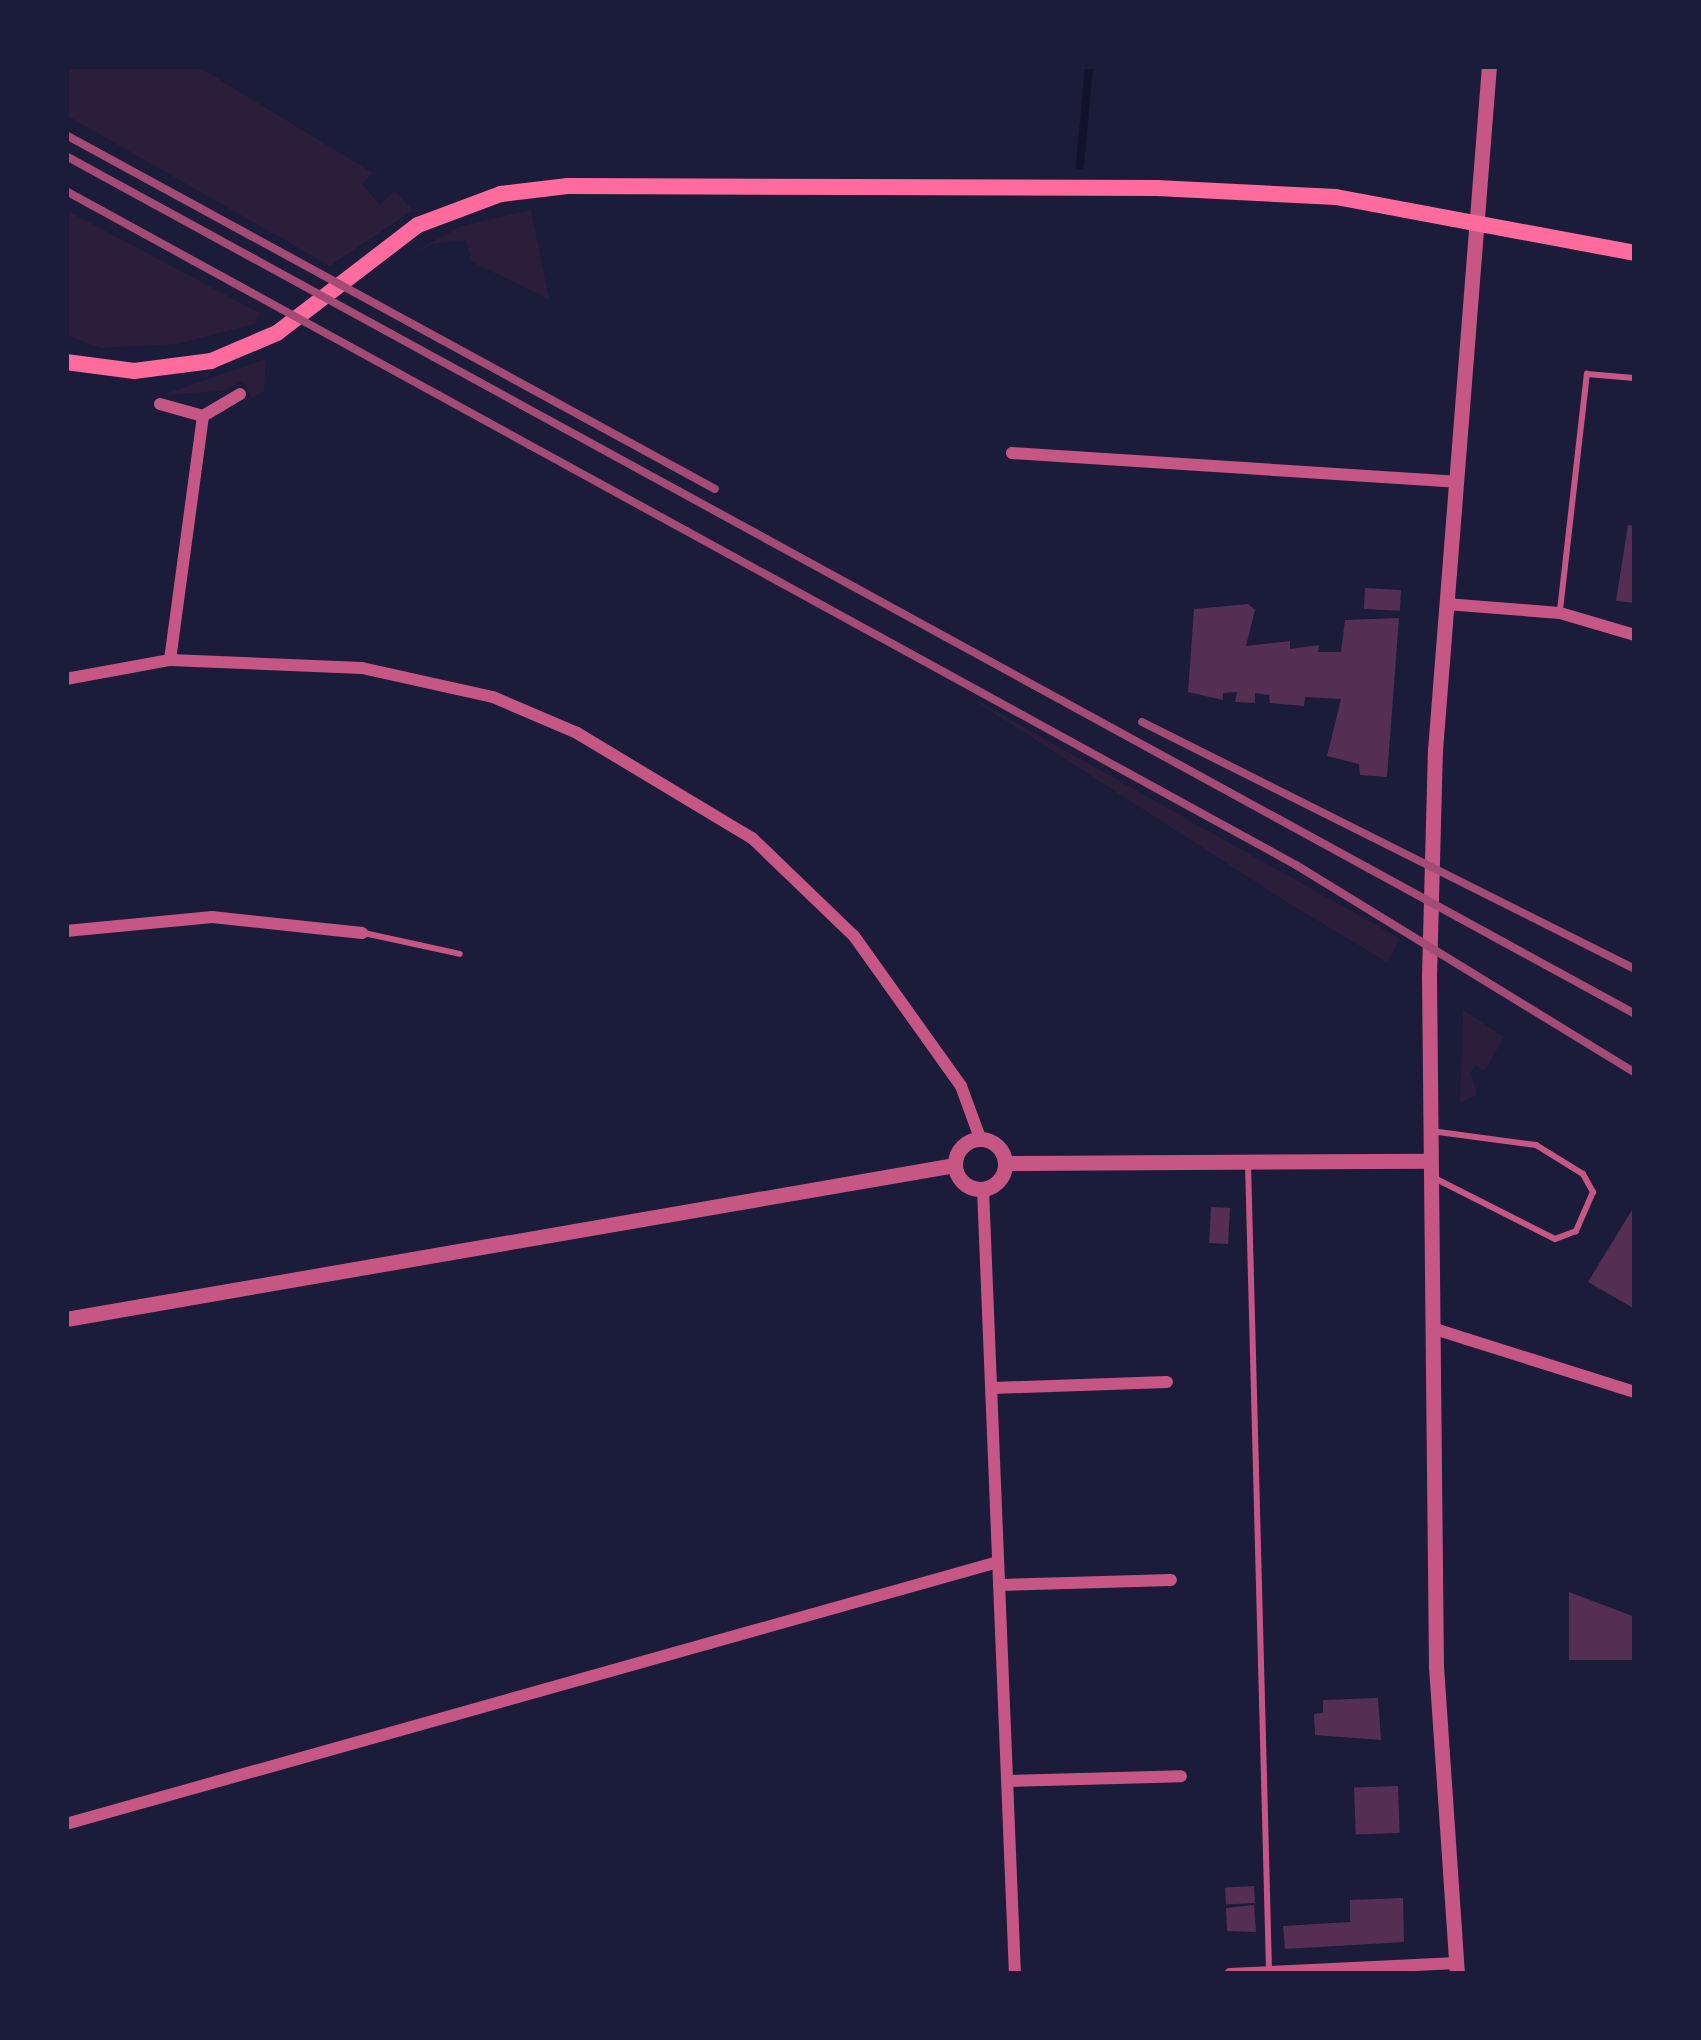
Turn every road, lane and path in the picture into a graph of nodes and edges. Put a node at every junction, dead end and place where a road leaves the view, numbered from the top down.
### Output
1 (1489, 66) edge
2 (1475, 225) junction
3 (1635, 253) edge
4 (66, 362) edge
5 (1634, 378) edge
6 (240, 394) dead end
7 (160, 404) dead end
8 (203, 416) junction
9 (1012, 453) dead end
10 (1456, 482) junction
11 (1446, 604) junction
12 (1560, 613) junction
13 (1635, 635) edge
14 (170, 660) junction
15 (66, 679) edge
16 (66, 931) edge
17 (362, 933) joint
18 (460, 954) dead end
19 (1428, 1131) junction
20 (980, 1138) junction
21 (1248, 1160) junction
22 (1006, 1163) junction
23 (955, 1166) junction
24 (1427, 1168) junction
25 (983, 1189) junction
26 (66, 1319) edge
27 (1438, 1330) junction
28 (1168, 1382) dead end
29 (992, 1388) junction
30 (1635, 1393) edge
31 (998, 1562) junction
32 (1171, 1580) dead end
33 (999, 1585) junction
34 (1181, 1776) dead end
35 (1007, 1781) junction
36 (66, 1824) edge
37 (1457, 1969) edge
38 (1269, 1972) edge
39 (1015, 1974) edge
40 (1230, 1974) edge

1 - 2 street
2 - 3 main road
2 - 4 main road
2 - 10 street
5 - 12 lane
6 - 8 street
7 - 8 street
8 - 14 street
9 - 10 street
10 - 11 street
11 - 12 street
11 - 19 street
12 - 13 street
14 - 15 street
14 - 20 street
16 - 17 street
17 - 18 lane
19 - 24 street
19 - 24 lane
20 - 22 street
20 - 23 street
21 - 22 street
21 - 24 street
21 - 38 lane
22 - 25 street
23 - 25 street
23 - 26 street
24 - 27 street
25 - 29 street
27 - 30 street
27 - 37 street
28 - 29 street
29 - 31 street
31 - 33 street
31 - 36 street
32 - 33 street
33 - 35 street
34 - 35 street
35 - 39 street
37 - 38 street
38 - 40 street

